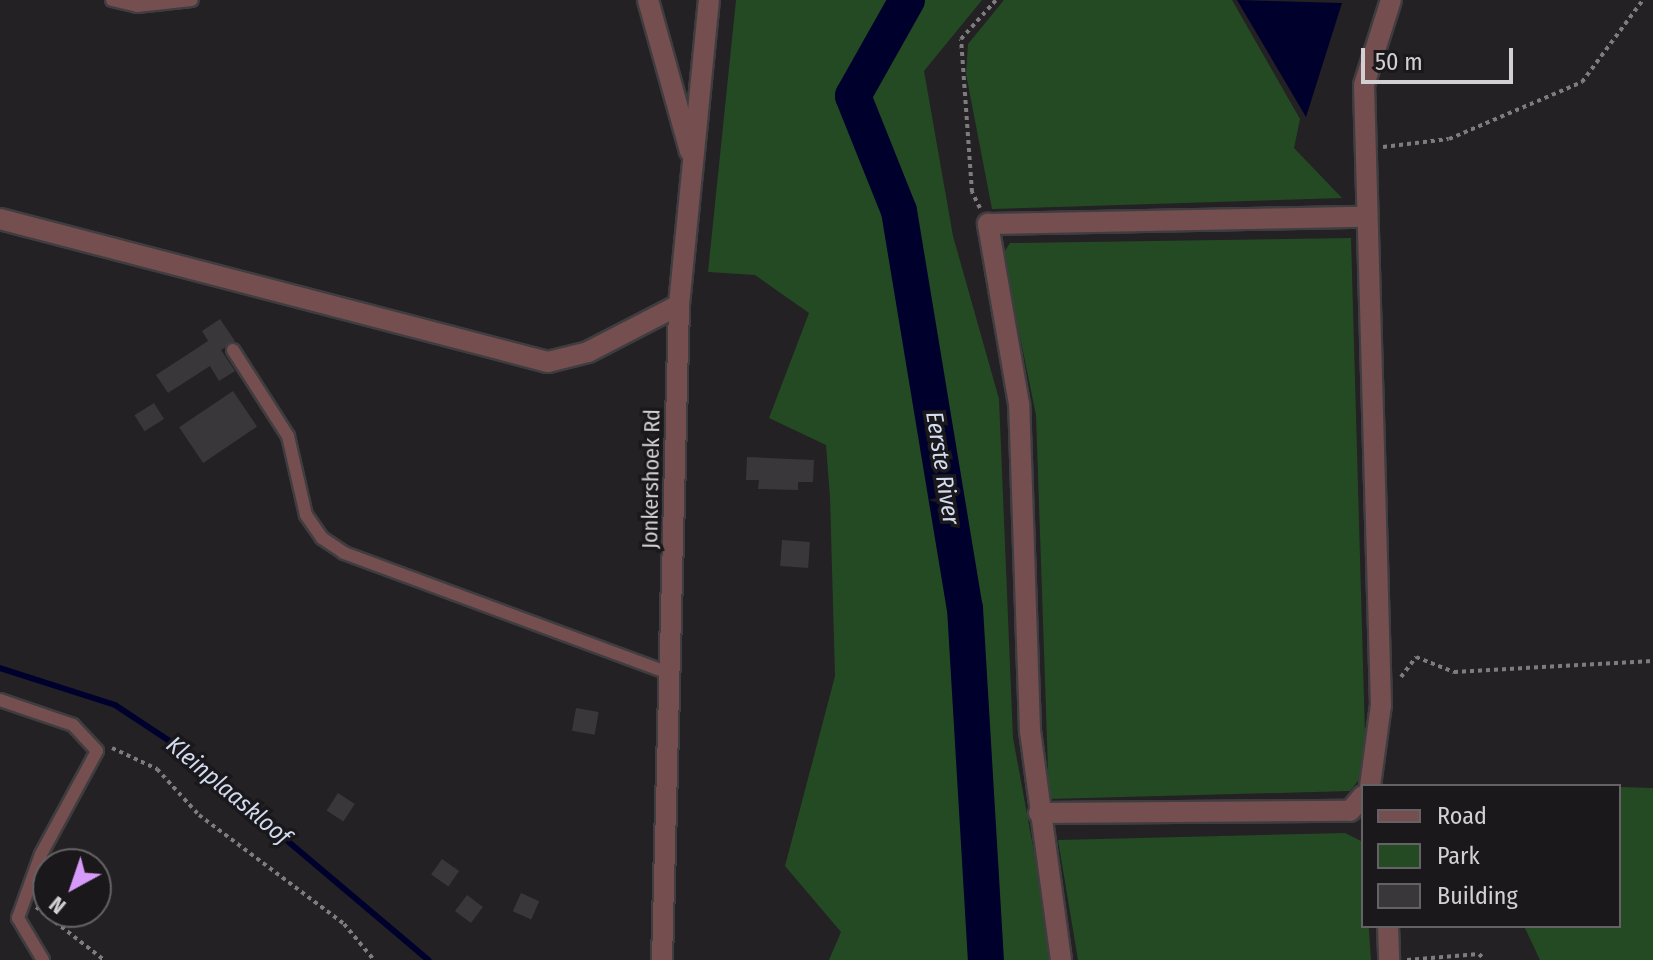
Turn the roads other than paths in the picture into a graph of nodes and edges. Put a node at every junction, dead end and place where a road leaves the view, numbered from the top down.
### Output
1 (112, 0) edge
2 (192, 0) edge
3 (648, 0) edge
4 (709, 0) edge
5 (1391, 0) edge
6 (690, 151) junction
7 (1366, 217) junction
8 (0, 219) edge
9 (679, 305) junction
10 (233, 350) dead end
11 (671, 674) junction
12 (0, 700) edge
13 (1370, 784) edge
14 (1359, 810) edge
15 (1039, 813) junction
16 (1388, 928) edge
17 (43, 960) edge
18 (662, 960) edge
19 (1061, 960) edge
20 (1389, 960) edge

1 - 2 lane
3 - 6 street
4 - 6 street, Jonkershoek Rd
5 - 7 street
6 - 9 street, Jonkershoek Rd
7 - 13 street
7 - 15 street
8 - 9 street
9 - 11 street, Jonkershoek Rd
10 - 11 lane
11 - 18 street, Jonkershoek Rd
12 - 17 lane
14 - 15 street
15 - 19 street
16 - 20 street

